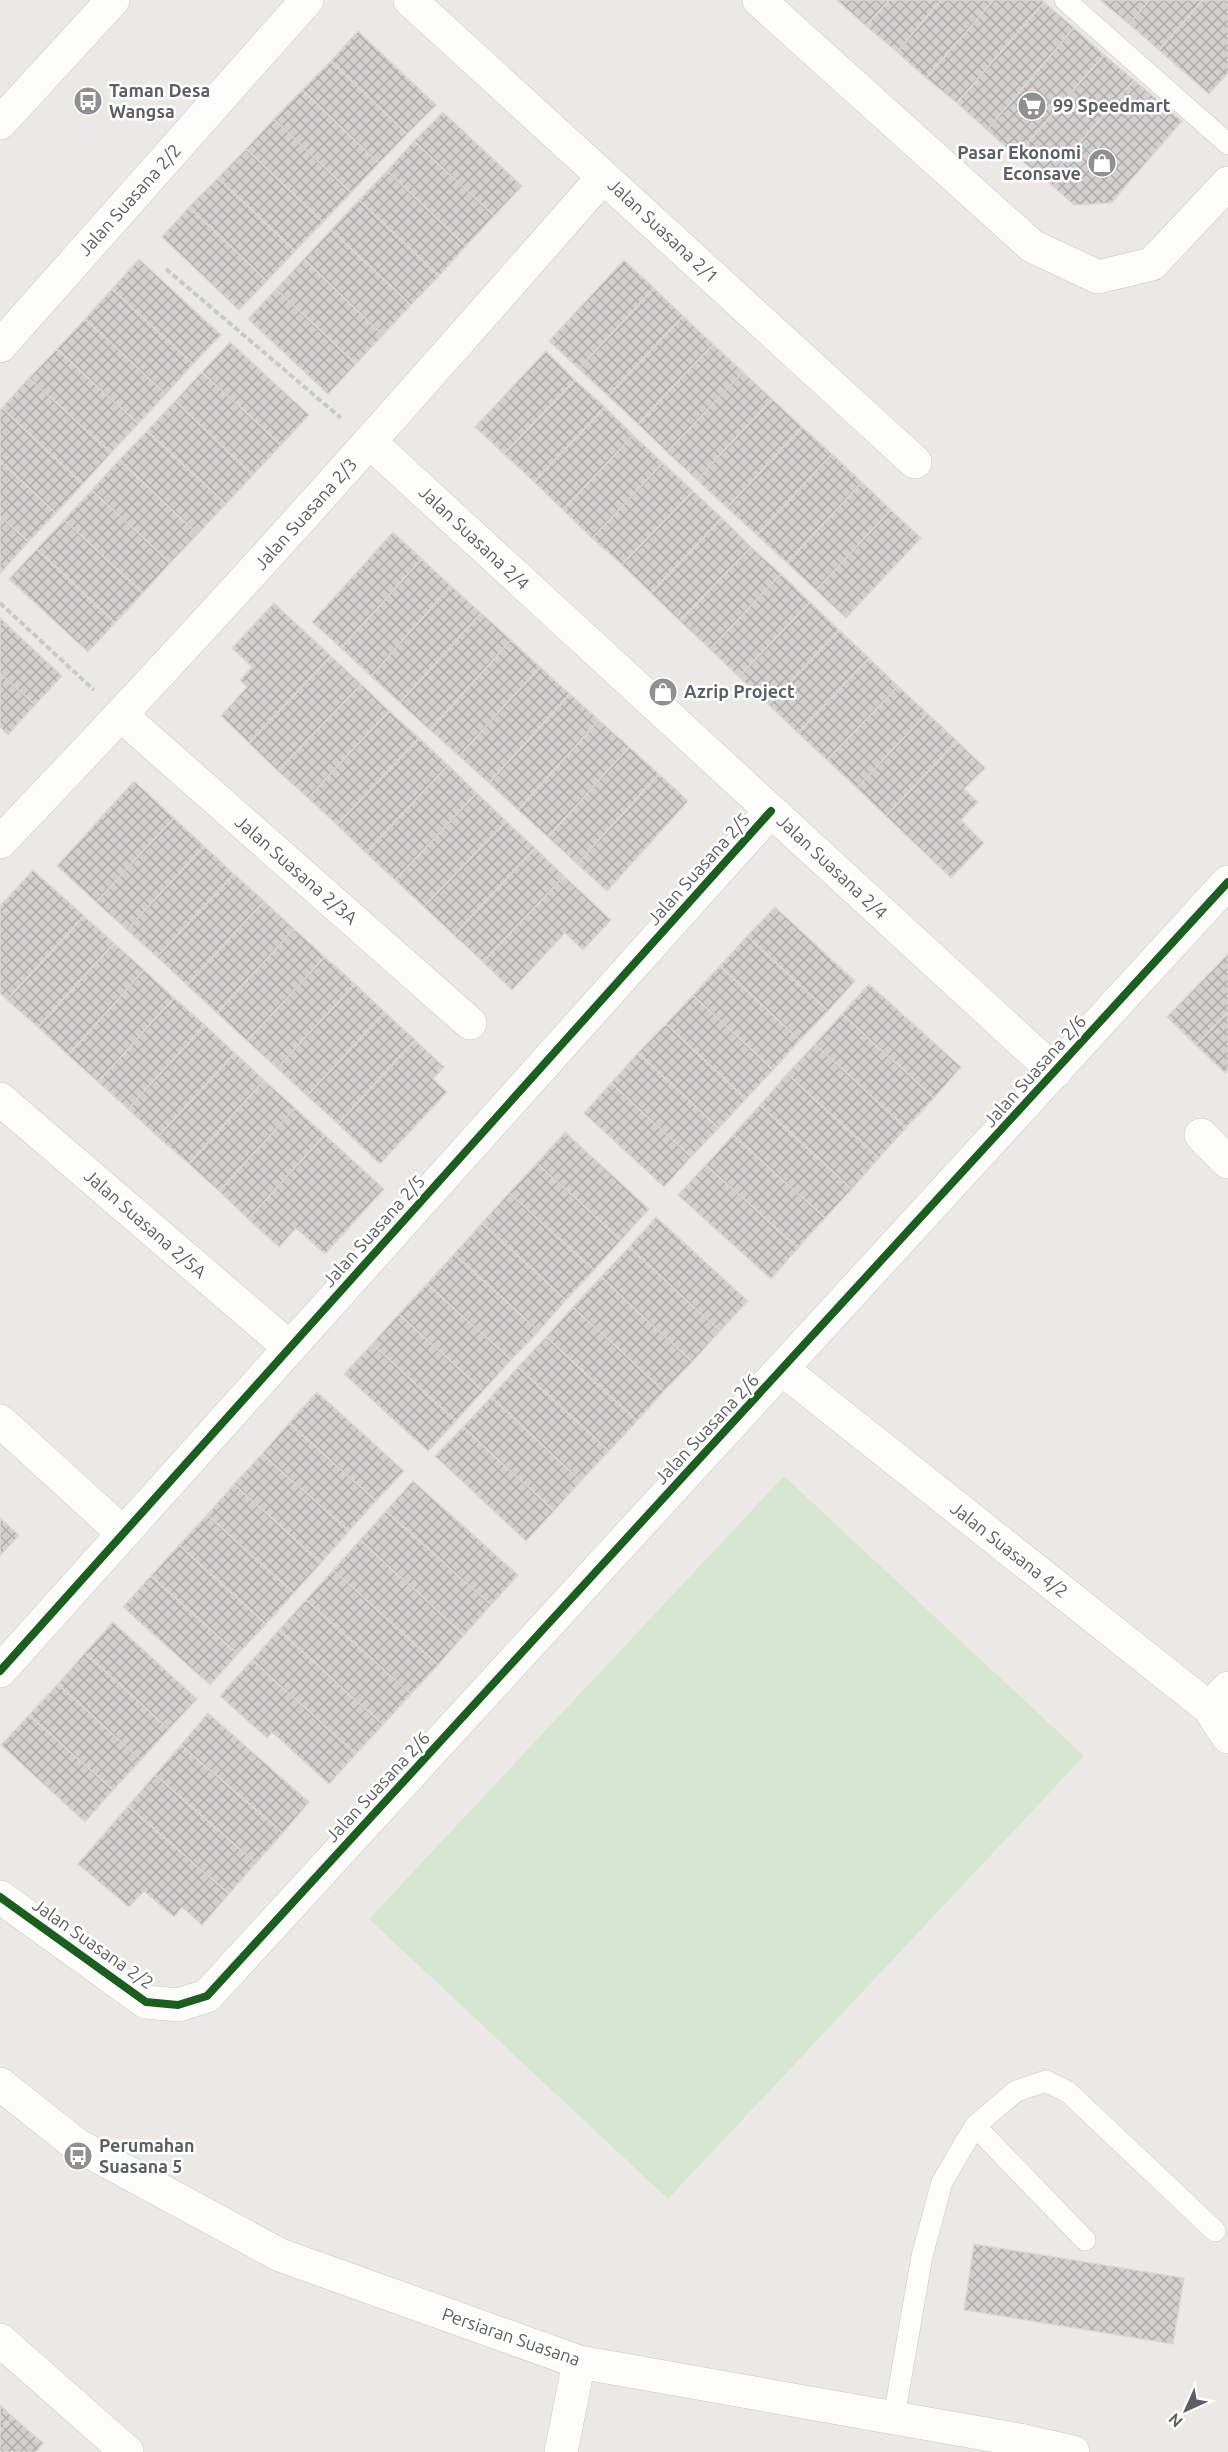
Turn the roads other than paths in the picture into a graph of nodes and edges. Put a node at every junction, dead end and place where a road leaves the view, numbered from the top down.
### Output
1 (113, 0) edge
2 (307, 0) edge
3 (410, 0) edge
4 (759, 0) edge
5 (1065, 0) edge
6 (0, 123) edge
7 (1228, 144) edge
8 (603, 177) junction
9 (1228, 183) edge
10 (0, 346) edge
11 (371, 443) junction
12 (915, 462) dead end
13 (122, 716) junction
14 (771, 811) junction
15 (0, 842) edge
16 (1228, 882) edge
17 (470, 1023) dead end
18 (1055, 1072) junction
19 (0, 1100) edge
20 (1201, 1136) dead end
21 (1228, 1162) edge
22 (290, 1348) junction
23 (782, 1369) junction
24 (0, 1421) edge
25 (123, 1533) junction
26 (0, 1671) edge
27 (1218, 1698) edge
28 (1228, 1737) edge
29 (0, 1897) edge
30 (207, 1996) joint
31 (0, 2084) edge
32 (975, 2126) junction
33 (1215, 2231) dead end
34 (1085, 2240) dead end
35 (0, 2340) edge
36 (579, 2362) junction
37 (894, 2417) junction
38 (127, 2452) edge
39 (561, 2452) edge
40 (1073, 2452) edge

1 - 6 street
2 - 10 street, Jalan Suasana 2/2
3 - 8 street, Jalan Suasana 2/1
4 - 9 street
5 - 7 lane
8 - 11 street, Jalan Suasana 2/3
8 - 12 street, Jalan Suasana 2/1
11 - 13 street, Jalan Suasana 2/3
11 - 14 street, Jalan Suasana 2/4
13 - 15 street, Jalan Suasana 2/3
13 - 17 street, Jalan Suasana 2/3A
14 - 18 street, Jalan Suasana 2/4
14 - 22 street, Jalan Suasana 2/5
16 - 18 street, Jalan Suasana 2/6
18 - 23 street, Jalan Suasana 2/6
19 - 22 street, Jalan Suasana 2/5A
20 - 21 street
22 - 25 street, Jalan Suasana 2/5
23 - 27 street, Jalan Suasana 4/2
23 - 30 street, Jalan Suasana 2/6
24 - 25 street
25 - 26 street, Jalan Suasana 2/5
27 - 28 street, Jalan Suasana 4/2
29 - 30 street, Jalan Suasana 2/2
31 - 36 street, Persiaran Suasana
32 - 33 lane
32 - 34 lane
32 - 37 lane
35 - 38 street
36 - 37 street, Persiaran Suasana
36 - 39 street
37 - 40 street, Persiaran Suasana

